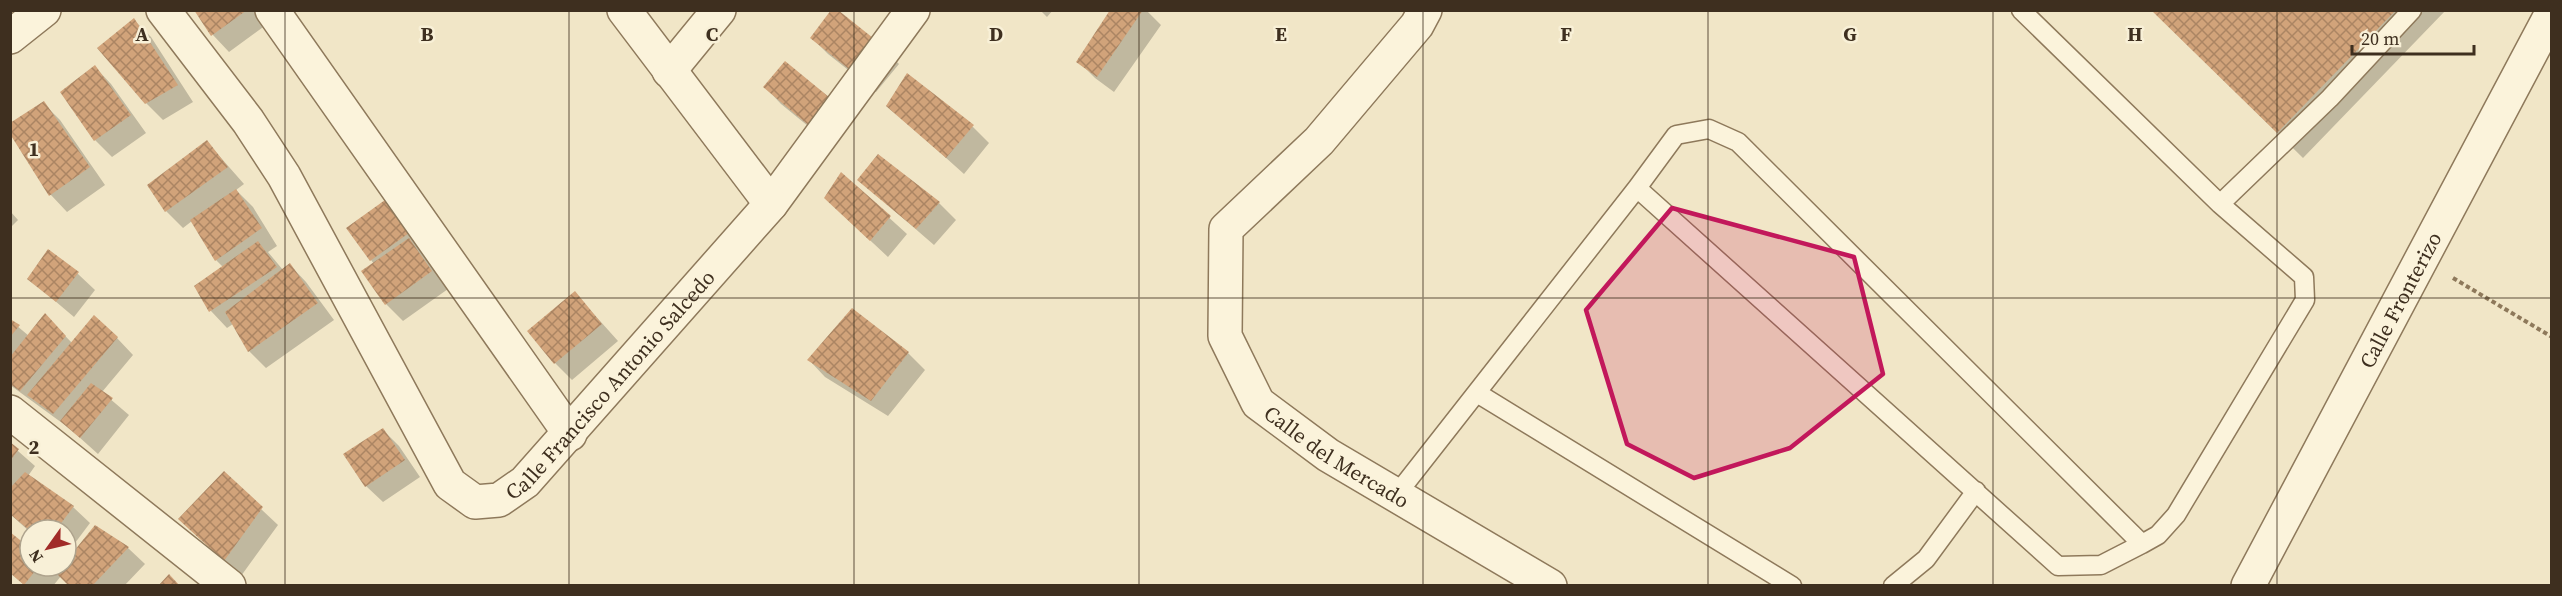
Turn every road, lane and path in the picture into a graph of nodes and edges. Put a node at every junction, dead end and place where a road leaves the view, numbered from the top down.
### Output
1 (162, 10) edge
2 (272, 10) edge
3 (624, 10) edge
4 (719, 10) edge
5 (913, 10) edge
6 (1425, 10) edge
7 (2021, 10) edge
8 (2412, 10) edge
9 (41, 11) edge
10 (2552, 13) edge
11 (10, 37) edge
12 (669, 71) junction
13 (1637, 188) junction
14 (771, 204) junction
15 (2220, 204) junction
16 (2458, 281) dead end
17 (2552, 337) edge
18 (1477, 393) junction
19 (10, 412) edge
20 (570, 434) junction
21 (1976, 491) junction
22 (1397, 494) junction
23 (2142, 544) junction
24 (229, 585) edge
25 (1550, 585) edge
26 (1792, 585) edge
27 (1893, 585) edge
28 (2248, 585) edge

1 - 20 street, Calle Francisco Antonio Salcedo
2 - 20 street
3 - 12 street
4 - 12 street
5 - 14 street, Calle Francisco Antonio Salcedo
6 - 22 street, Calle del Mercado
7 - 15 lane
8 - 15 lane
9 - 11 street
10 - 28 street, Calle Fronterizo
12 - 14 street
13 - 18 lane
13 - 21 lane
13 - 23 lane
14 - 20 street, Calle Francisco Antonio Salcedo
15 - 23 lane
16 - 17 path
18 - 22 lane
18 - 26 lane
19 - 24 street
21 - 23 lane
21 - 27 lane
22 - 25 street, Calle del Mercado

